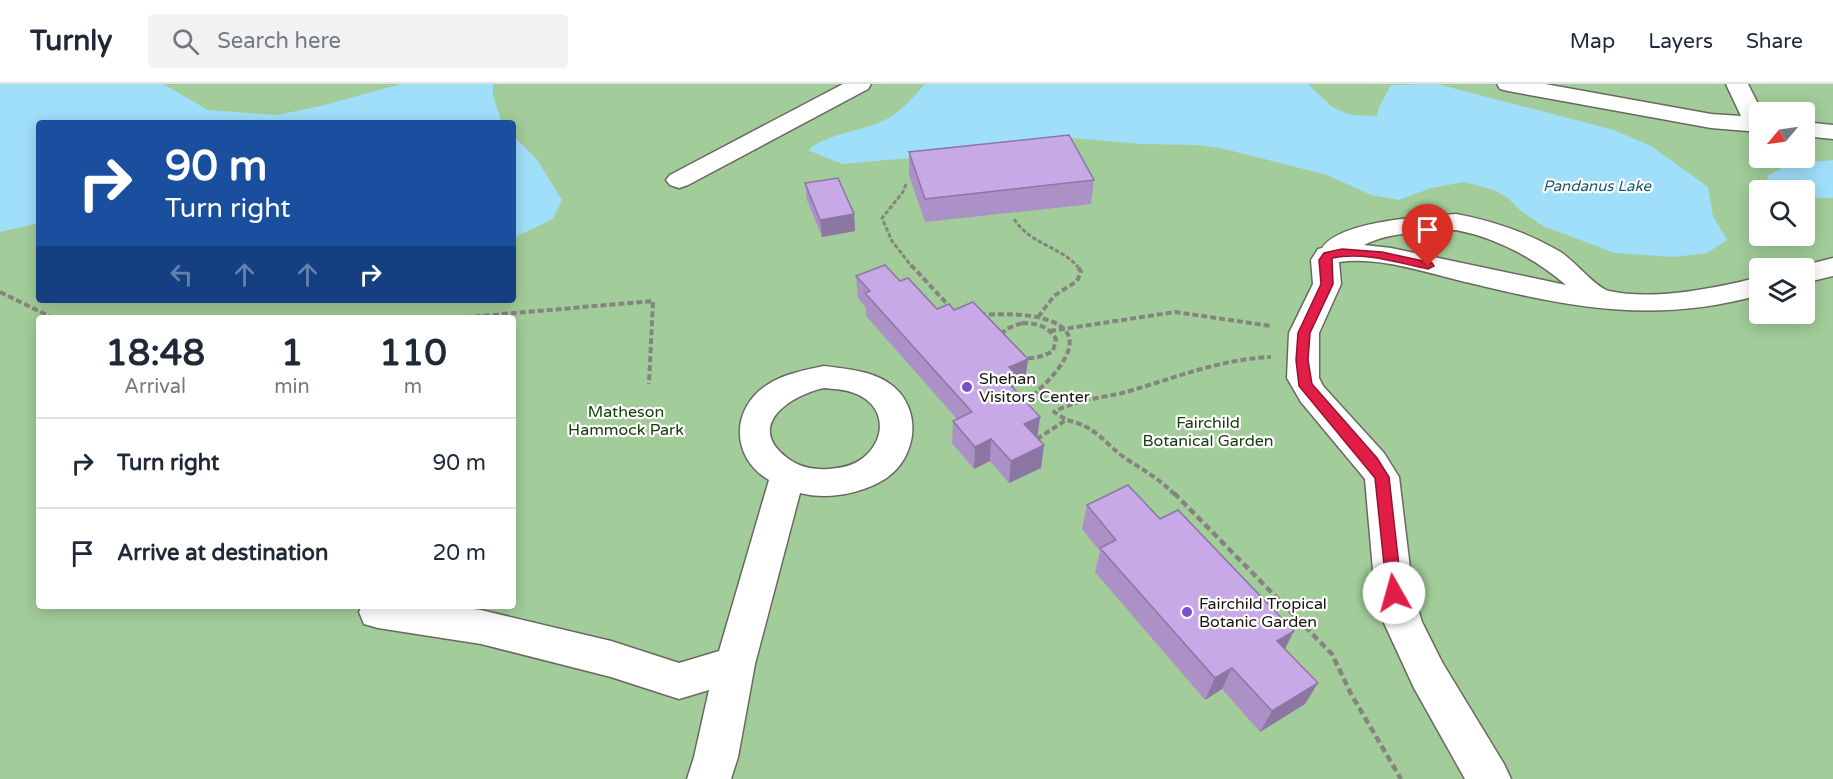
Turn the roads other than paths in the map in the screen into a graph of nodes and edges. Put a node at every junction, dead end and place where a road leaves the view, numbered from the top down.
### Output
1 (860, 84) edge
2 (1508, 84) edge
3 (1737, 84) edge
4 (1749, 107) edge
5 (1749, 124) edge
6 (1815, 130) edge
7 (1833, 132) edge
8 (679, 180) dead end
9 (1445, 223) junction
10 (1328, 255) junction
11 (1833, 267) edge
12 (1815, 271) edge
13 (1537, 289) junction
14 (1749, 289) edge
15 (1598, 298) junction
16 (787, 476) dead end
17 (378, 612) dead end
18 (735, 664) junction
19 (709, 779) edge
20 (1489, 779) edge

1 - 8 lane
2 - 5 lane
3 - 4 lane
6 - 7 lane
9 - 10 lane
9 - 13 lane
9 - 15 lane
10 - 13 lane
10 - 20 lane
11 - 12 lane
13 - 15 lane
14 - 15 lane
16 - 18 lane
17 - 18 lane
18 - 19 lane

